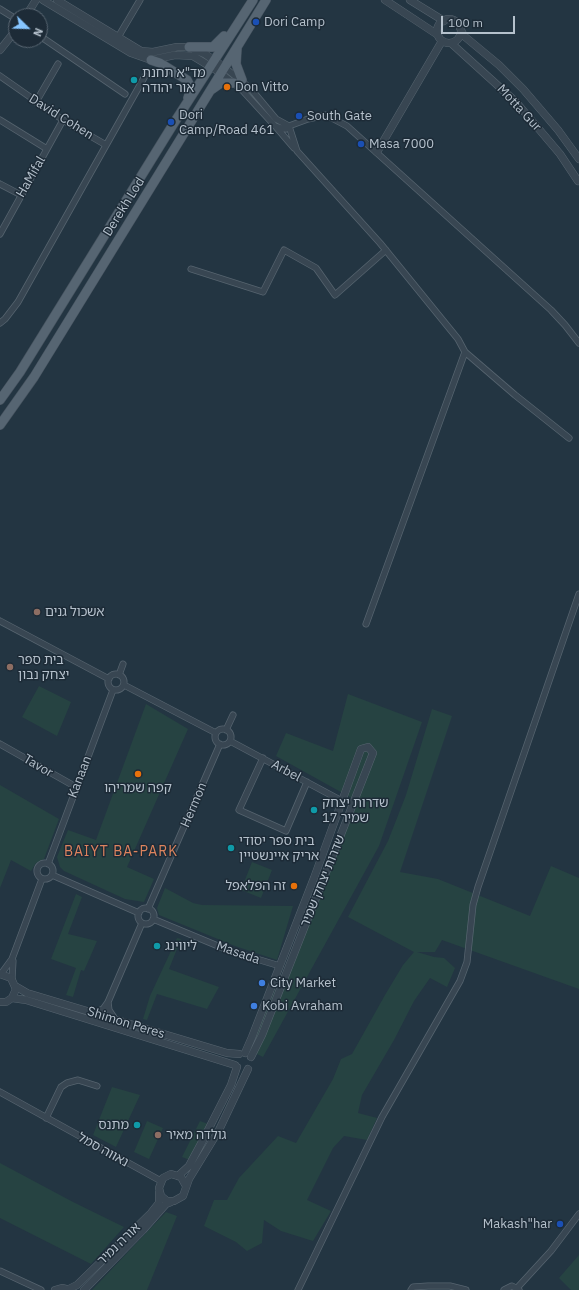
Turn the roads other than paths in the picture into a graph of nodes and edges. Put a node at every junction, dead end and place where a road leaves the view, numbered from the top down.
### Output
1 (43, 0) edge
2 (57, 0) edge
3 (140, 0) edge
4 (248, 0) edge
5 (253, 0) edge
6 (266, 0) edge
7 (385, 0) edge
8 (410, 0) edge
9 (444, 21) junction
10 (460, 28) junction
11 (440, 38) junction
12 (8, 40) edge
13 (116, 40) junction
14 (48, 41) edge
15 (451, 43) junction
16 (238, 46) junction
17 (189, 47) junction
18 (0, 50) edge
19 (151, 60) junction
20 (213, 63) junction
21 (58, 64) dead end
22 (222, 70) junction
23 (0, 76) edge
24 (145, 76) dead end
25 (238, 82) junction
26 (210, 91) junction
27 (125, 94) dead end
28 (36, 102) junction
29 (182, 111) junction
30 (0, 120) edge
31 (63, 120) junction
32 (275, 126) junction
33 (289, 126) junction
34 (106, 145) junction
35 (47, 149) junction
36 (297, 151) junction
37 (377, 152) junction
38 (579, 159) edge
39 (579, 182) edge
40 (0, 184) edge
41 (21, 195) junction
42 (0, 234) edge
43 (386, 250) junction
44 (191, 269) dead end
45 (0, 323) edge
46 (579, 343) edge
47 (465, 352) junction
48 (0, 400) edge
49 (0, 425) edge
50 (569, 438) dead end
51 (579, 594) edge
52 (0, 621) edge
53 (366, 624) dead end
54 (123, 664) dead end
55 (119, 675) junction
56 (109, 679) junction
57 (124, 686) junction
58 (113, 690) junction
59 (233, 714) dead end
60 (226, 730) junction
61 (216, 733) junction
62 (230, 741) junction
63 (0, 744) edge
64 (220, 744) junction
65 (263, 758) junction
66 (307, 782) junction
67 (76, 787) junction
68 (342, 801) junction
69 (48, 864) junction
70 (52, 875) junction
71 (42, 879) junction
72 (148, 909) junction
73 (139, 913) junction
74 (153, 919) junction
75 (142, 923) junction
76 (13, 957) junction
77 (280, 966) junction
78 (0, 974) edge
79 (14, 982) junction
80 (12, 998) junction
81 (0, 1002) edge
82 (108, 1002) junction
83 (93, 1013) junction
84 (115, 1019) junction
85 (242, 1053) junction
86 (251, 1057) junction
87 (236, 1066) junction
88 (248, 1069) junction
89 (97, 1086) dead end
90 (0, 1092) edge
91 (46, 1118) junction
92 (178, 1176) junction
93 (161, 1181) junction
94 (186, 1186) junction
95 (159, 1192) junction
96 (171, 1202) junction
97 (579, 1214) edge
98 (0, 1271) edge
99 (518, 1289) edge
100 (41, 1290) edge
101 (55, 1290) edge
102 (69, 1290) edge
103 (84, 1290) edge
104 (298, 1290) edge
105 (412, 1290) edge
106 (466, 1290) edge
107 (504, 1290) edge

1 - 13 street
2 - 13 street
3 - 13 street
4 - 17 main road
5 - 20 main road, Derekh Lod
6 - 16 main road, Derekh Lod
7 - 11 street
8 - 9 street
9 - 10 street
9 - 11 street
10 - 15 street
10 - 38 street, Motta Gur
11 - 15 street
11 - 37 street
12 - 18 street
13 - 17 street
13 - 19 street
14 - 27 street
15 - 39 street, Motta Gur
16 - 22 main road, Derekh Lod
16 - 25 main road
17 - 20 street
19 - 20 street
19 - 29 main road
20 - 22 street
20 - 29 main road, Derekh Lod
21 - 28 street
22 - 25 street
22 - 26 main road, Derekh Lod
23 - 28 street, David Cohen
24 - 34 street
25 - 26 main road
25 - 32 street
25 - 33 street
26 - 49 main road, Derekh Lod
28 - 31 street, David Cohen
29 - 48 main road, Derekh Lod
30 - 35 street
31 - 34 street, David Cohen
31 - 35 street, HaMifal
32 - 33 street
32 - 36 street
33 - 36 street
33 - 37 street
34 - 45 street
35 - 41 street, HaMifal
36 - 43 street
37 - 46 street
40 - 41 street
41 - 42 street, HaMifal
43 - 44 street
43 - 47 street
47 - 50 street
47 - 53 street
51 - 104 street
52 - 56 street
54 - 55 street
55 - 56 street
55 - 57 street
56 - 58 street
57 - 58 street
57 - 61 street
58 - 67 street, Kanaan
59 - 60 street
60 - 61 street
60 - 62 street
61 - 64 street
62 - 64 street
62 - 65 street, Arbel
63 - 67 street, Tavor
64 - 72 street, Hermon
65 - 66 street, Arbel
65 - 66 street
66 - 68 street, Arbel
67 - 69 street, Kanaan
68 - 77 street, שדרות יצחק שמיר
68 - 86 street, שדרות יצחק שמיר
69 - 70 street
69 - 71 street
70 - 71 street
70 - 73 street
71 - 76 street
72 - 73 street
72 - 74 street
73 - 75 street
74 - 75 street
74 - 77 street, Masada
75 - 82 street
76 - 78 street
76 - 79 street
77 - 85 street, שדרות יצחק שמיר
78 - 79 street, Shimon Peres
79 - 80 street
79 - 83 street, Shimon Peres
80 - 81 street
80 - 87 street, Shimon Peres
82 - 83 street
82 - 84 street
83 - 84 street, Shimon Peres
84 - 85 street, Shimon Peres
85 - 86 street
85 - 87 street
86 - 88 street
87 - 88 street
87 - 92 street
88 - 94 street
89 - 91 street
90 - 91 street, נאווה סמל
91 - 93 street, נאווה סמל
92 - 93 street
92 - 94 street
93 - 95 street
94 - 96 street
95 - 96 street
95 - 102 street, אורה נמיר
96 - 103 street, אורה נמיר
97 - 99 street
98 - 100 street
99 - 107 street
101 - 102 street
105 - 106 street

